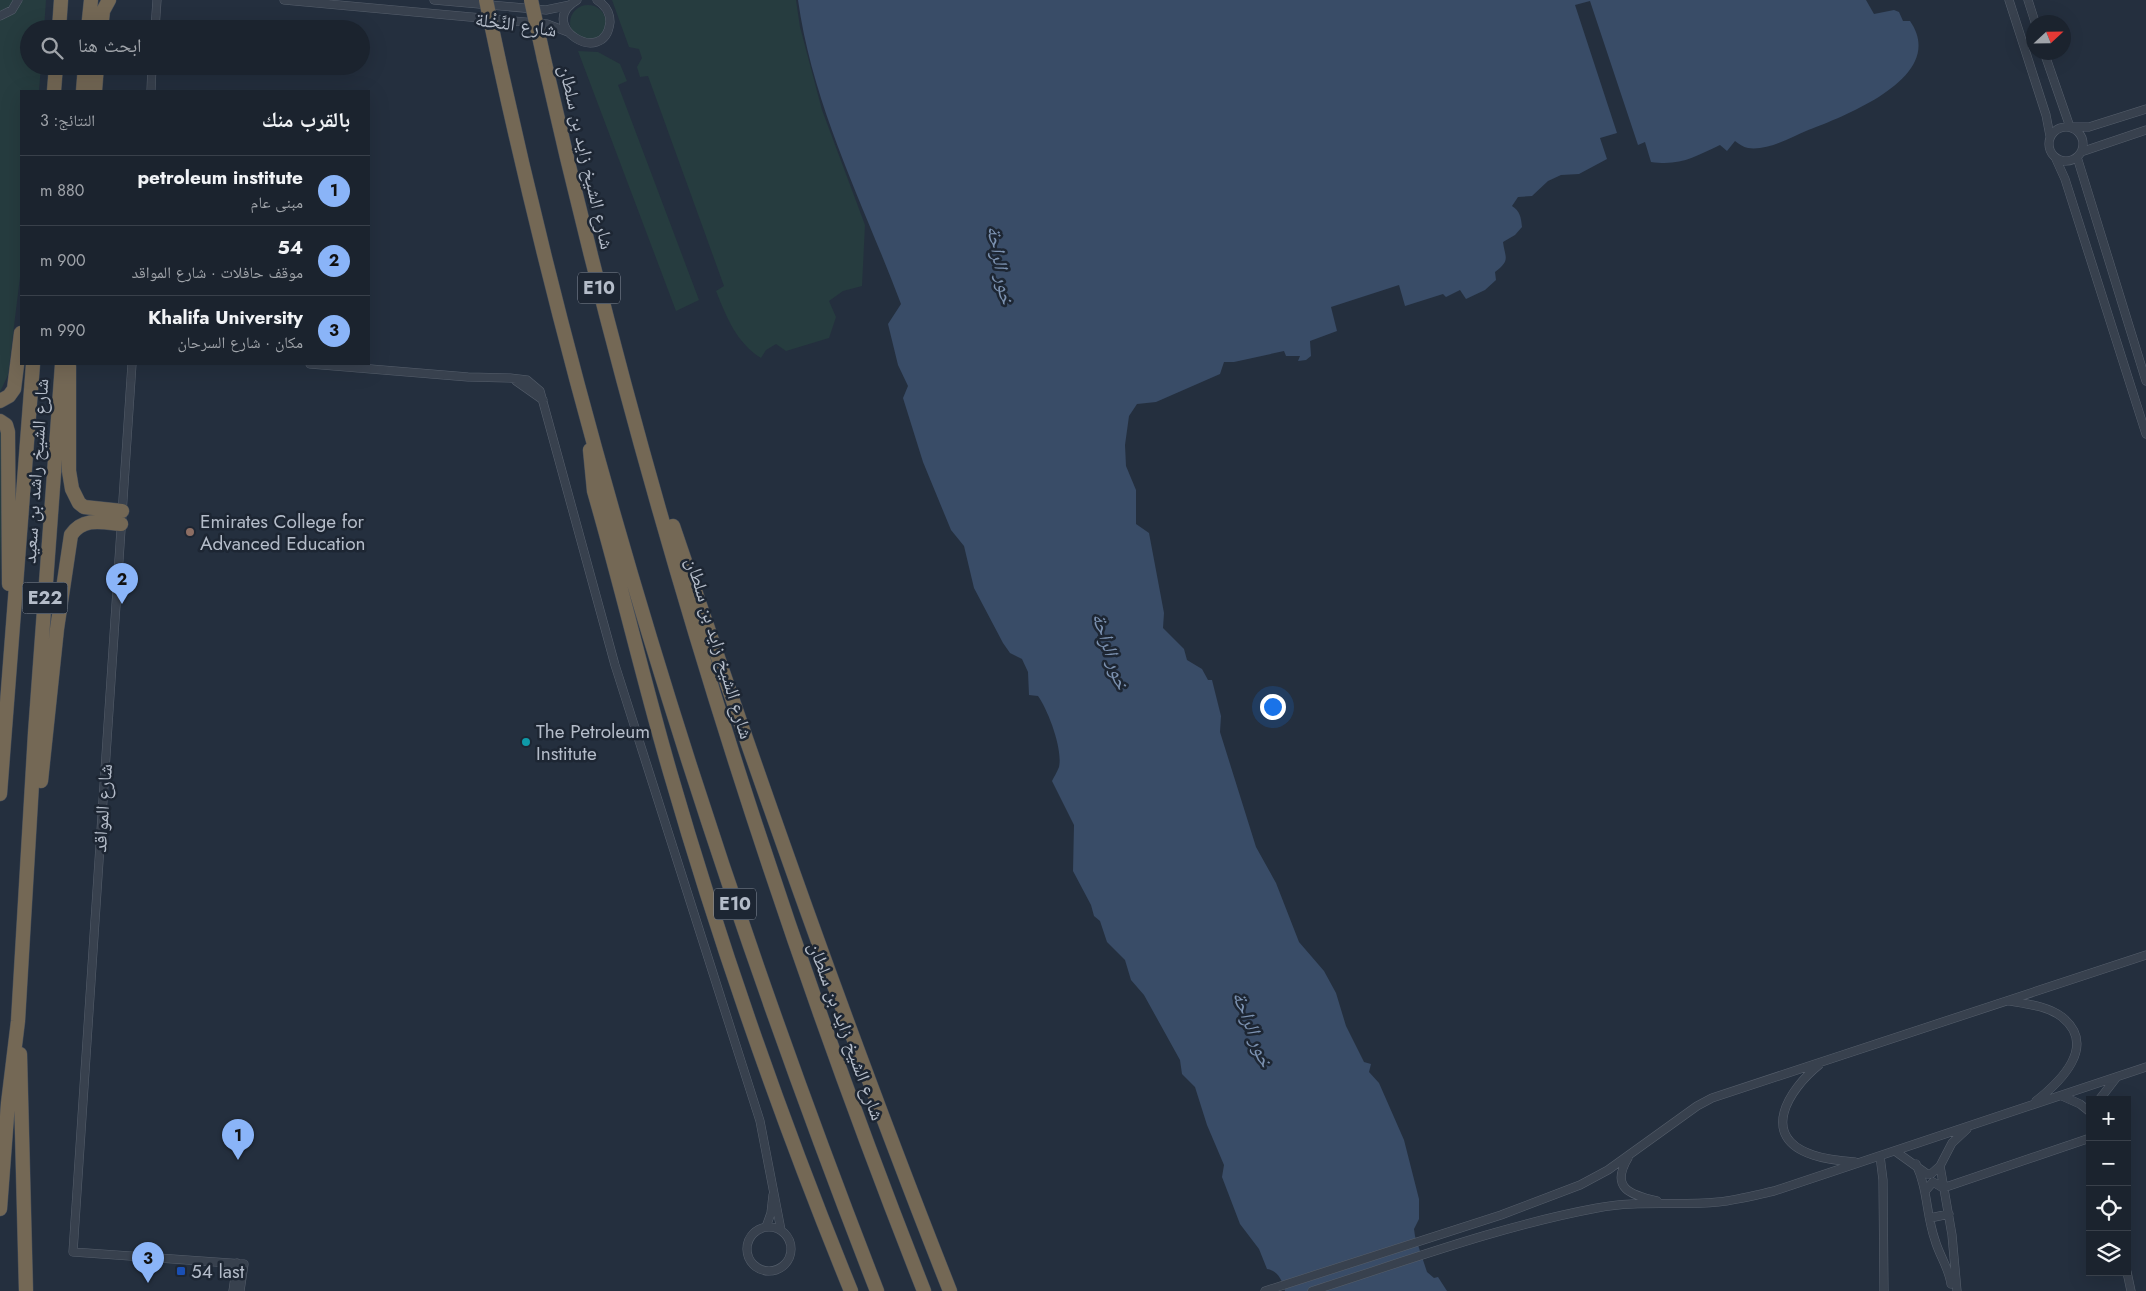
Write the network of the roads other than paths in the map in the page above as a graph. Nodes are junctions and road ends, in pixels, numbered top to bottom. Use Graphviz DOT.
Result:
graph roads {
  1 [pos="18,0"];
  2 [pos="61,0"];
  3 [pos="91,0"];
  4 [pos="110,0"];
  5 [pos="157,0"];
  6 [pos="284,0"];
  7 [pos="434,0"];
  8 [pos="486,0"];
  9 [pos="531,0"];
  10 [pos="577,0"];
  11 [pos="597,0"];
  12 [pos="606,0"];
  13 [pos="2009,0"];
  14 [pos="2028,0"];
  15 [pos="570,5"];
  16 [pos="607,9"];
  17 [pos="3,15"];
  18 [pos="2033,15"];
  19 [pos="60,20"];
  20 [pos="89,20"];
  21 [pos="102,20"];
  22 [pos="156,20"];
  23 [pos="0,22"];
  24 [pos="568,32"];
  25 [pos="2047,60"];
  26 [pos="55,75"];
  27 [pos="84,75"];
  28 [pos="96,75"];
  29 [pos="152,75"];
  30 [pos="54,90"];
  31 [pos="83,90"];
  32 [pos="95,90"];
  33 [pos="151,90"];
  34 [pos="2146,109"];
  35 [pos="2070,127"];
  36 [pos="2146,130"];
  37 [pos="2050,136"];
  38 [pos="2079,154"];
  39 [pos="2056,158"];
  40 [pos="20,341"];
  41 [pos="33,365"];
  42 [pos="62,365"];
  43 [pos="69,365"];
  44 [pos="132,365"];
  45 [pos="323,365"];
  46 [pos="2146,381"];
  47 [pos="0,401"];
  48 [pos="0,421"];
  49 [pos="591,434"];
  50 [pos="2146,434"];
  51 [pos="645,453"];
  52 [pos="122,518"];
  53 [pos="12,639"];
  54 [pos="0,794"];
  55 [pos="29,833"];
  56 [pos="2146,955"];
  57 [pos="2010,1001"];
  58 [pos="18,1022"];
  59 [pos="1823,1062"];
  60 [pos="2146,1067"];
  61 [pos="2117,1076"];
  62 [pos="2062,1096"];
  63 [pos="2102,1096"];
  64 [pos="2032,1104"];
  65 [pos="2086,1109"];
  66 [pos="1972,1124"];
  67 [pos="2086,1139"];
  68 [pos="1895,1151"];
  69 [pos="1630,1154"];
  70 [pos="1880,1156"];
  71 [pos="1858,1163"];
  72 [pos="1916,1164"];
  73 [pos="1940,1166"];
  74 [pos="774,1186"];
  75 [pos="1943,1188"];
  76 [pos="1926,1190"];
  77 [pos="1666,1202"];
  78 [pos="0,1209"];
  79 [pos="1949,1214"];
  80 [pos="1930,1218"];
  81 [pos="766,1227"];
  82 [pos="781,1230"];
  83 [pos="240,1264"];
  84 [pos="2128,1276"];
  85 [pos="26,1291"];
  86 [pos="233,1291"];
  87 [pos="240,1291"];
  88 [pos="851,1291"];
  89 [pos="877,1291"];
  90 [pos="924,1291"];
  91 [pos="950,1291"];
  92 [pos="1265,1291"];
  93 [pos="1312,1291"];
  94 [pos="1884,1291"];
  95 [pos="1952,1291"];
  96 [pos="1957,1291"];
  97 [pos="2131,1291"];
  1 -- 17 [label="street"];
  2 -- 19 [label="highway"];
  3 -- 20 [label="highway"];
  4 -- 21 [label="highway"];
  5 -- 22 [label="street"];
  6 -- 24 [label="street, شارع النَّخْلة"];
  7 -- 15 [label="street, شارع النَّخْلة"];
  8 -- 49 [label="highway, E10, bridge"];
  9 -- 51 [label="highway, شارع الشيخ زايد بن سلطان / E10, bridge"];
  10 -- 15 [label="street"];
  11 -- 16 [label="street"];
  12 -- 16 [label="street"];
  13 -- 37 [label="street"];
  14 -- 18 [label="street"];
  15 -- 24 [label="street"];
  16 -- 24 [label="street, شارع النَّخْلة"];
  17 -- 23 [label="street"];
  25 -- 35 [label="street"];
  26 -- 30 [label="highway"];
  27 -- 31 [label="highway"];
  28 -- 32 [label="highway"];
  29 -- 33 [label="street"];
  34 -- 35 [label="street"];
  35 -- 37 [label="street"];
  35 -- 38 [label="street"];
  36 -- 38 [label="street"];
  37 -- 39 [label="street"];
  38 -- 39 [label="street"];
  38 -- 46 [label="street"];
  39 -- 50 [label="street"];
  40 -- 47 [label="highway"];
  41 -- 53 [label="highway, شارع الشيخ راشد بن سعيد / E22"];
  42 -- 55 [label="highway, شارع الشيخ راشد بن سعيد / E22"];
  43 -- 52 [label="highway"];
  44 -- 52 [label="street, شارع المواقد"];
  45 -- 74 [label="street"];
  48 -- 53 [label="highway"];
  49 -- 88 [label="highway"];
  49 -- 89 [label="highway, E10"];
  51 -- 90 [label="highway, شارع الشيخ زايد بن سلطان / E10"];
  51 -- 91 [label="highway"];
  52 -- 55 [label="highway"];
  52 -- 83 [label="street, شارع المواقد"];
  53 -- 54 [label="highway, شارع الشيخ راشد بن سعيد / E22"];
  55 -- 58 [label="highway, شارع الشيخ راشد بن سعيد / E22"];
  56 -- 57 [label="street"];
  57 -- 59 [label="street"];
  57 -- 64 [label="street"];
  58 -- 78 [label="highway, شارع الشيخ راشد بن سعيد / E22"];
  58 -- 85 [label="highway"];
  59 -- 69 [label="street"];
  59 -- 71 [label="street"];
  60 -- 61 [label="street"];
  61 -- 62 [label="street"];
  61 -- 63 [label="street"];
  62 -- 64 [label="street"];
  62 -- 65 [label="street"];
  64 -- 66 [label="street"];
  66 -- 68 [label="street"];
  66 -- 73 [label="street"];
  67 -- 75 [label="street"];
  68 -- 70 [label="street"];
  68 -- 72 [label="street"];
  69 -- 77 [label="street"];
  69 -- 92 [label="street"];
  70 -- 71 [label="street"];
  70 -- 94 [label="street"];
  71 -- 77 [label="street"];
  72 -- 73 [label="street"];
  72 -- 76 [label="street"];
  73 -- 75 [label="street"];
  74 -- 81 [label="street"];
  74 -- 82 [label="street"];
  75 -- 76 [label="street"];
  75 -- 79 [label="street"];
  76 -- 80 [label="street"];
  77 -- 93 [label="street"];
  79 -- 80 [label="street"];
  79 -- 96 [label="street"];
  80 -- 95 [label="street"];
  81 -- 82 [label="street"];
  81 -- 82 [label="street"];
  83 -- 86 [label="street"];
  83 -- 87 [label="street"];
  84 -- 97 [label="street"];
}
